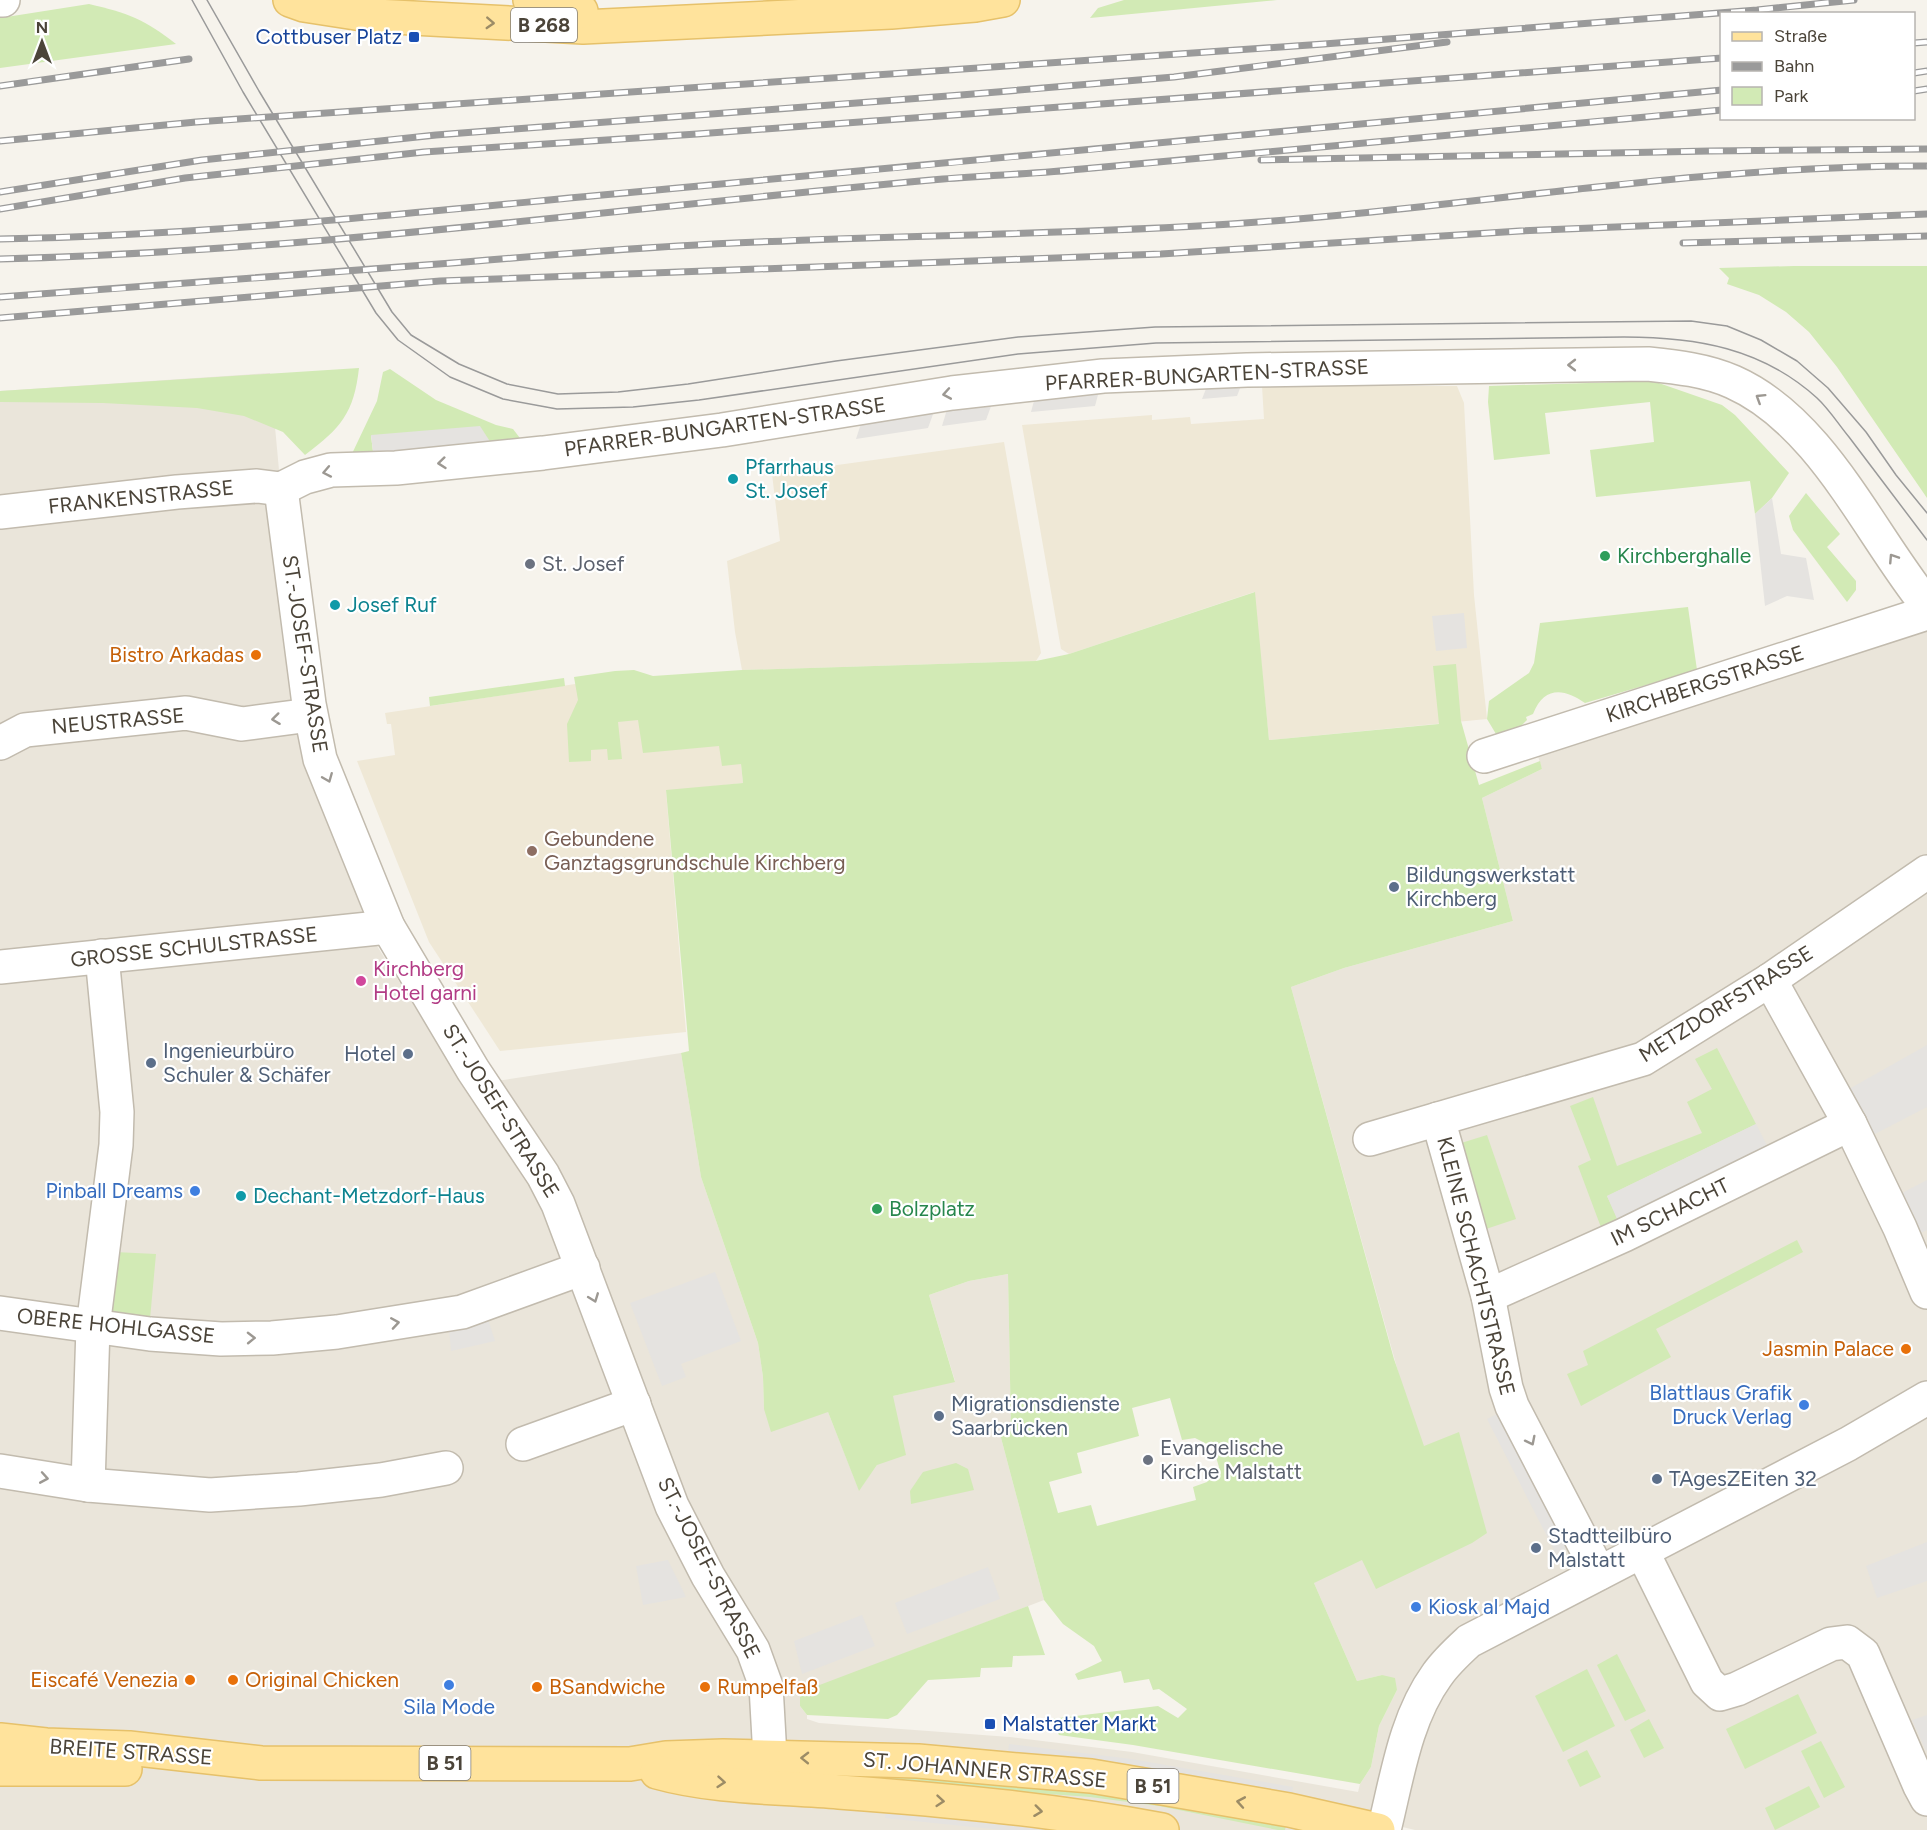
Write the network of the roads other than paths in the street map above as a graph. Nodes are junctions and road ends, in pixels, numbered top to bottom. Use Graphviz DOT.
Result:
graph roads {
  1 [pos="290,0"];
  2 [pos="530,0"];
  3 [pos="1003,0"];
  4 [pos="657,23"];
  5 [pos="281,489"];
  6 [pos="0,512"];
  7 [pos="1927,605"];
  8 [pos="1927,614"];
  9 [pos="310,715"];
  10 [pos="0,743"];
  11 [pos="1484,756"];
  12 [pos="1927,872"];
  13 [pos="388,927"];
  14 [pos="102,956"];
  15 [pos="0,967"];
  16 [pos="1770,980"];
  17 [pos="1438,1119"];
  18 [pos="1850,1124"];
  19 [pos="1370,1139"];
  20 [pos="583,1268"];
  21 [pos="1927,1292"];
  22 [pos="1488,1296"];
  23 [pos="0,1313"];
  24 [pos="93,1326"];
  25 [pos="1927,1398"];
  26 [pos="634,1404"];
  27 [pos="523,1444"];
  28 [pos="446,1468"];
  29 [pos="0,1471"];
  30 [pos="88,1485"];
  31 [pos="1642,1551"];
  32 [pos="1599,1573"];
  33 [pos="0,1740"];
  34 [pos="840,1758"];
  35 [pos="261,1763"];
  36 [pos="0,1769"];
  37 [pos="769,1772"];
  38 [pos="839,1792"];
  39 [pos="1927,1799"];
  40 [pos="1162,1830"];
  41 [pos="1378,1830"];
  42 [pos="1384,1830"];
  1 -- 4 [label="main road, B 268, one-way"];
  2 -- 4 [label="main road, B 268"];
  3 -- 4 [label="main road, B 268"];
  5 -- 6 [label="street, FRANKENSTRASSE"];
  7 -- 5 [label="street, PFARRER-BUNGARTEN-STRASSE, one-way"];
  5 -- 9 [label="street, ST.-JOSEF-STRASSE"];
  8 -- 11 [label="street, KIRCHBERGSTRASSE"];
  9 -- 10 [label="street, NEUSTRASSE, one-way"];
  9 -- 13 [label="street, ST.-JOSEF-STRASSE, one-way"];
  12 -- 16 [label="street, METZDORFSTRASSE"];
  13 -- 14 [label="street, GROSSE SCHULSTRASSE"];
  13 -- 20 [label="street, ST.-JOSEF-STRASSE"];
  14 -- 15 [label="street, GROSSE SCHULSTRASSE"];
  14 -- 24 [label="street"];
  16 -- 17 [label="street, METZDORFSTRASSE"];
  16 -- 18 [label="street"];
  17 -- 19 [label="street, METZDORFSTRASSE"];
  17 -- 22 [label="street, KLEINE SCHACHTSTRASSE"];
  18 -- 21 [label="street"];
  18 -- 22 [label="street, IM SCHACHT"];
  24 -- 20 [label="street, OBERE HOHLGASSE, one-way"];
  20 -- 26 [label="street, ST.-JOSEF-STRASSE, one-way"];
  22 -- 32 [label="street, KLEINE SCHACHTSTRASSE, one-way"];
  23 -- 24 [label="street, OBERE HOHLGASSE"];
  24 -- 30 [label="street"];
  25 -- 31 [label="street"];
  26 -- 27 [label="street"];
  26 -- 37 [label="street, ST.-JOSEF-STRASSE"];
  28 -- 30 [label="street"];
  29 -- 30 [label="street, one-way"];
  31 -- 32 [label="street"];
  31 -- 39 [label="street"];
  32 -- 42 [label="street"];
  33 -- 35 [label="main road, BREITE STRASSE / B 51"];
  34 -- 37 [label="main road, BREITE STRASSE / B 51, one-way"];
  41 -- 34 [label="main road, ST. JOHANNER STRASSE / B 51, one-way"];
  35 -- 36 [label="main road, BREITE STRASSE / B 51"];
  35 -- 37 [label="main road, BREITE STRASSE / B 51"];
  37 -- 38 [label="main road, BREITE STRASSE / B 51"];
  38 -- 40 [label="main road, ST. JOHANNER STRASSE / B 51, one-way"];
}
